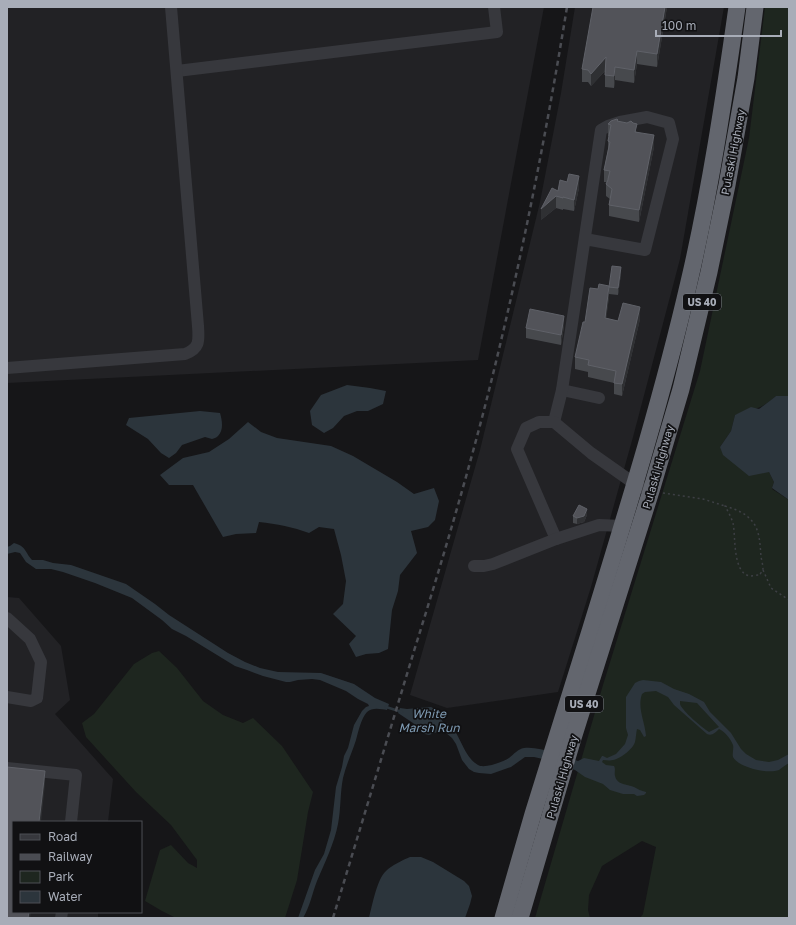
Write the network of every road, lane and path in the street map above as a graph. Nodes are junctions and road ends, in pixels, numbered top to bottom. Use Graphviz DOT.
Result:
graph roads {
  1 [pos="172,7"];
  2 [pos="494,7"];
  3 [pos="737,7"];
  4 [pos="755,7"];
  5 [pos="177,71"];
  6 [pos="722,107"];
  7 [pos="741,111"];
  8 [pos="585,239"];
  9 [pos="7,368"];
  10 [pos="562,390"];
  11 [pos="599,398"];
  12 [pos="554,422"];
  13 [pos="634,484"];
  14 [pos="651,491"];
  15 [pos="726,506"];
  16 [pos="622,526"];
  17 [pos="556,539"];
  18 [pos="474,566"];
  19 [pos="763,570"];
  20 [pos="789,600"];
  21 [pos="7,618"];
  22 [pos="7,698"];
  23 [pos="7,768"];
  24 [pos="71,821"];
  25 [pos="502,918"];
  26 [pos="520,918"];
  1 -- 5 [label="street"];
  2 -- 5 [label="street"];
  3 -- 6 [label="highway, Pulaski Highway / US 40"];
  4 -- 7 [label="highway, Pulaski Highway / US 40"];
  5 -- 9 [label="street"];
  6 -- 7 [label="street"];
  6 -- 13 [label="highway, Pulaski Highway / US 40"];
  7 -- 14 [label="highway, Pulaski Highway / US 40"];
  8 -- 8 [label="street"];
  8 -- 10 [label="street"];
  10 -- 11 [label="street"];
  10 -- 12 [label="street"];
  12 -- 13 [label="street"];
  12 -- 17 [label="street"];
  13 -- 14 [label="street"];
  13 -- 16 [label="highway, Pulaski Highway / US 40"];
  14 -- 15 [label="path"];
  14 -- 26 [label="highway, Pulaski Highway / US 40"];
  15 -- 19 [label="path"];
  15 -- 19 [label="path"];
  16 -- 17 [label="street"];
  16 -- 25 [label="highway, Pulaski Highway / US 40"];
  17 -- 18 [label="street"];
  19 -- 20 [label="path"];
  21 -- 22 [label="street"];
  23 -- 24 [label="street"];
}
